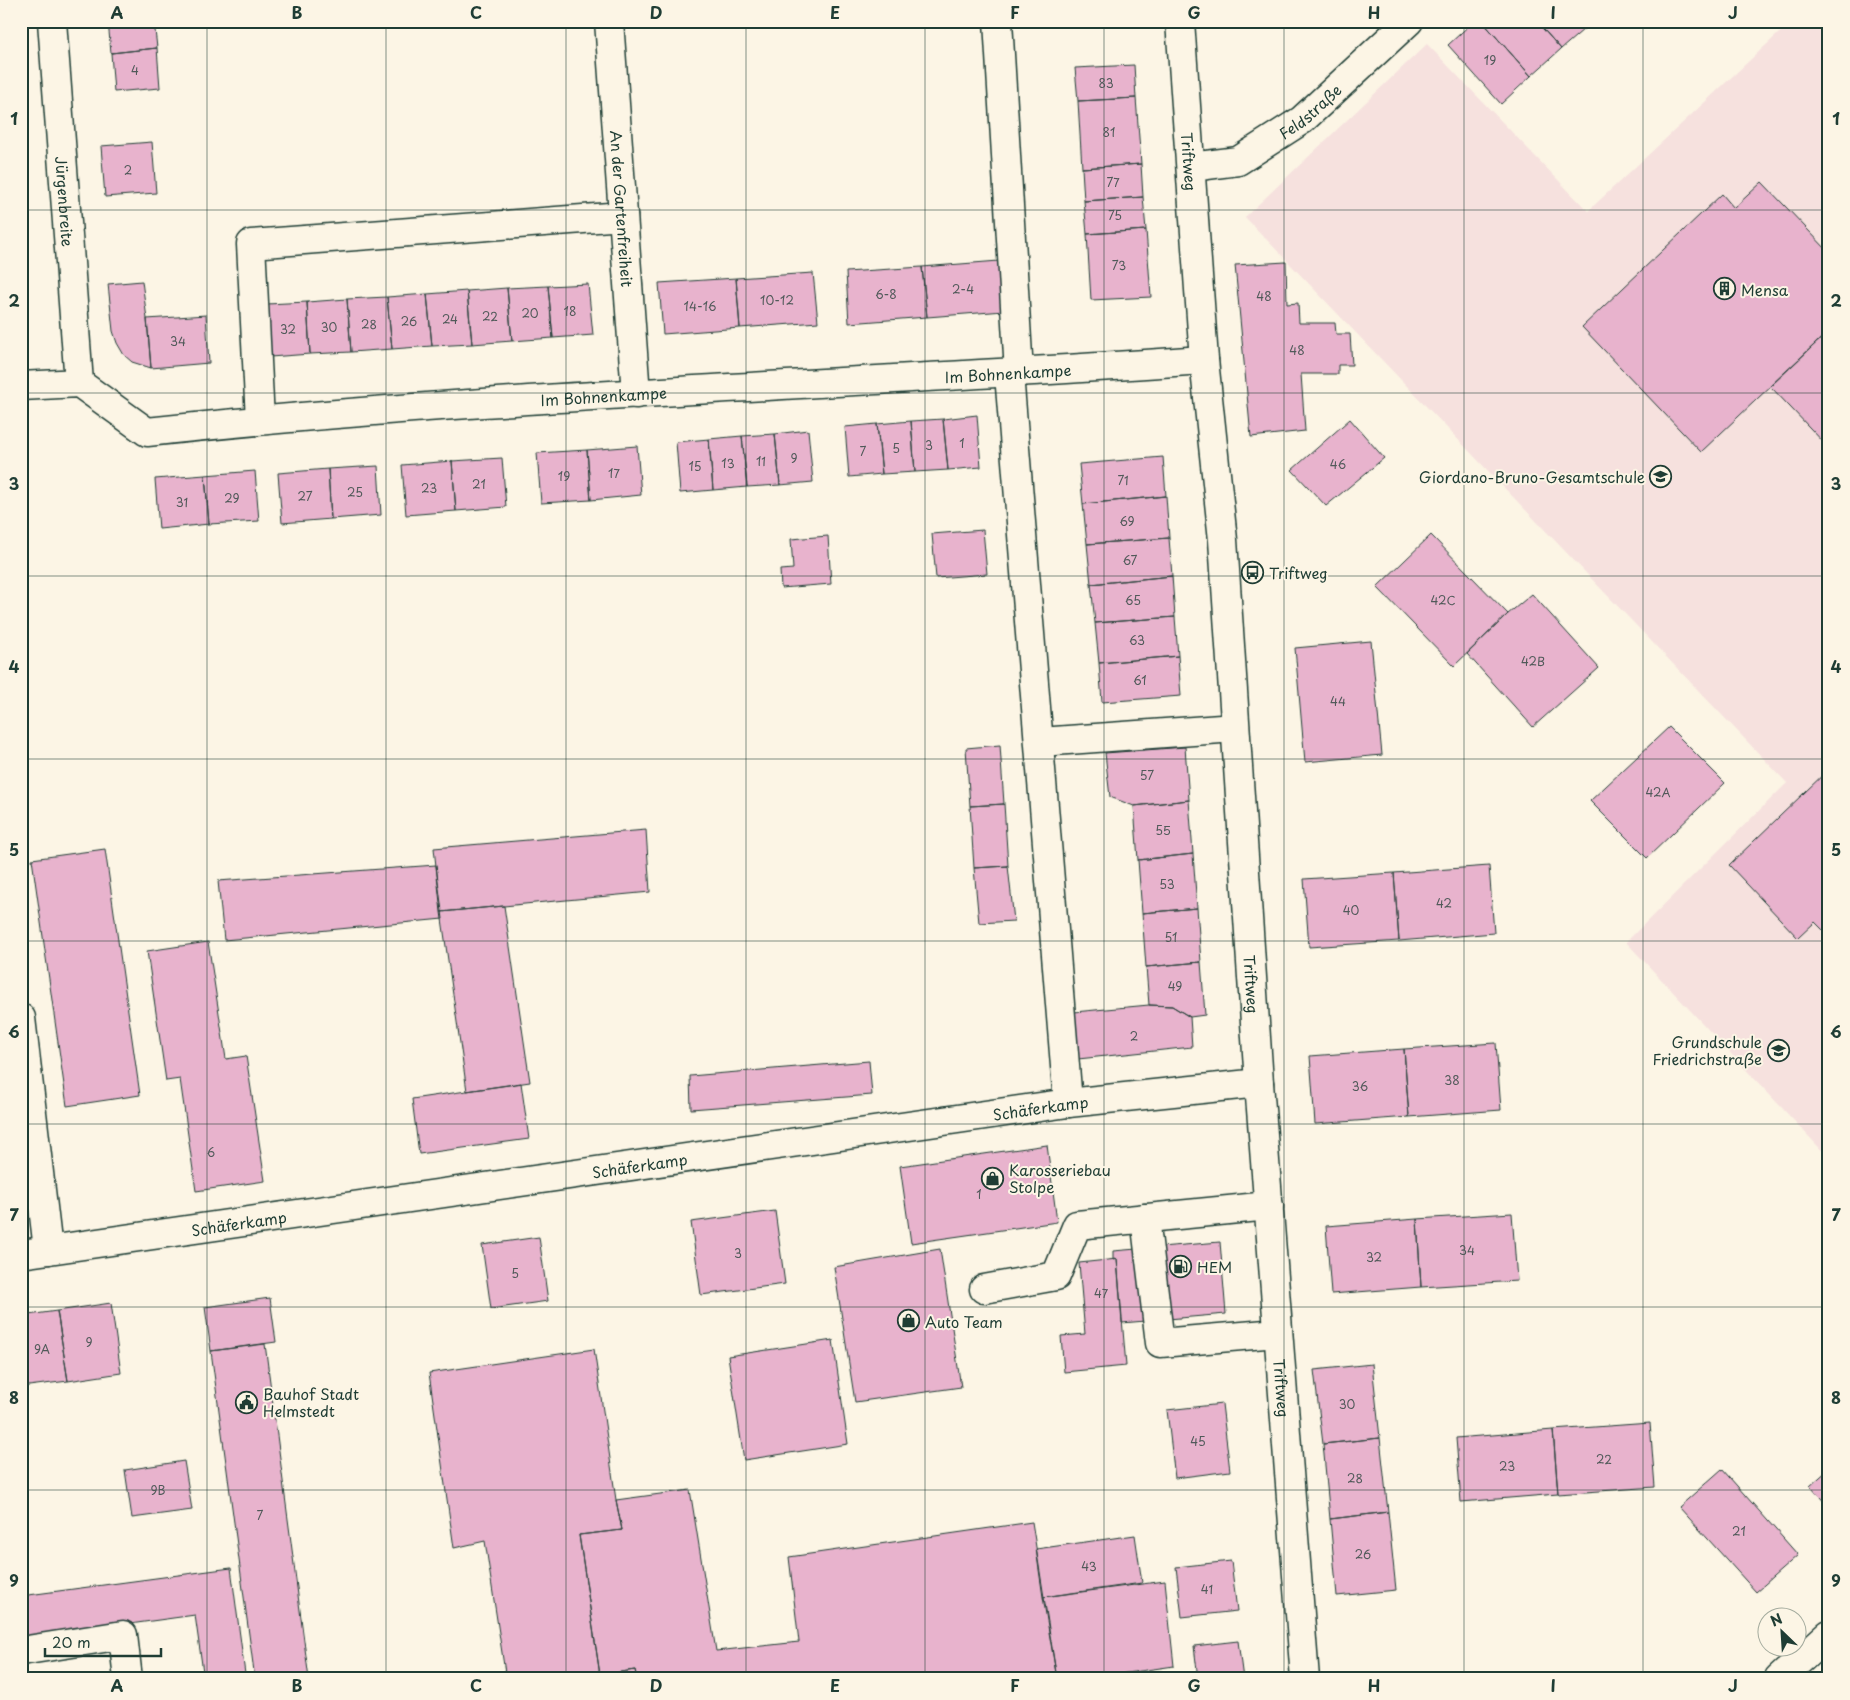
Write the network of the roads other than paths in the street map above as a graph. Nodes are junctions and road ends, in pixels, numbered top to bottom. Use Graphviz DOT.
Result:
graph roads {
  1 [pos="52,21"];
  2 [pos="609,21"];
  3 [pos="998,21"];
  4 [pos="1180,21"];
  5 [pos="1409,21"];
  6 [pos="1192,168"];
  7 [pos="623,216"];
  8 [pos="1204,360"];
  9 [pos="1014,373"];
  10 [pos="79,383"];
  11 [pos="21,386"];
  12 [pos="636,394"];
  13 [pos="260,420"];
  14 [pos="1235,728"];
  15 [pos="1040,742"];
  16 [pos="21,1018"];
  17 [pos="1259,1083"];
  18 [pos="1068,1103"];
  19 [pos="1269,1206"];
  20 [pos="1145,1218"];
  21 [pos="48,1250"];
  22 [pos="21,1254"];
  23 [pos="984,1289"];
  24 [pos="1278,1332"];
  25 [pos="1829,1634"];
  26 [pos="21,1651"];
  27 [pos="128,1679"];
  28 [pos="1305,1679"];
  29 [pos="1779,1679"];
  1 -- 10 [label="street, Jürgenbreite"];
  2 -- 7 [label="street, An der Gartenfreiheit"];
  3 -- 9 [label="street"];
  4 -- 6 [label="street, Triftweg"];
  5 -- 6 [label="street, Feldstraße"];
  6 -- 8 [label="street, Triftweg"];
  7 -- 12 [label="street, An der Gartenfreiheit"];
  7 -- 13 [label="street"];
  8 -- 9 [label="street, Im Bohnenkampe"];
  8 -- 14 [label="street, Triftweg"];
  9 -- 12 [label="street, Im Bohnenkampe"];
  9 -- 15 [label="street"];
  10 -- 11 [label="street"];
  10 -- 13 [label="street, Im Bohnenkampe"];
  12 -- 13 [label="street, Im Bohnenkampe"];
  14 -- 15 [label="street"];
  14 -- 17 [label="street, Triftweg"];
  15 -- 18 [label="street"];
  16 -- 21 [label="street"];
  17 -- 18 [label="street, Schäferkamp"];
  17 -- 19 [label="street, Triftweg"];
  18 -- 21 [label="street, Schäferkamp"];
  19 -- 20 [label="street"];
  19 -- 24 [label="street, Triftweg"];
  20 -- 23 [label="street"];
  20 -- 24 [label="street"];
  21 -- 22 [label="street, Schäferkamp"];
  24 -- 28 [label="street, Triftweg"];
  25 -- 29 [label="street"];
  26 -- 27 [label="street"];
}
